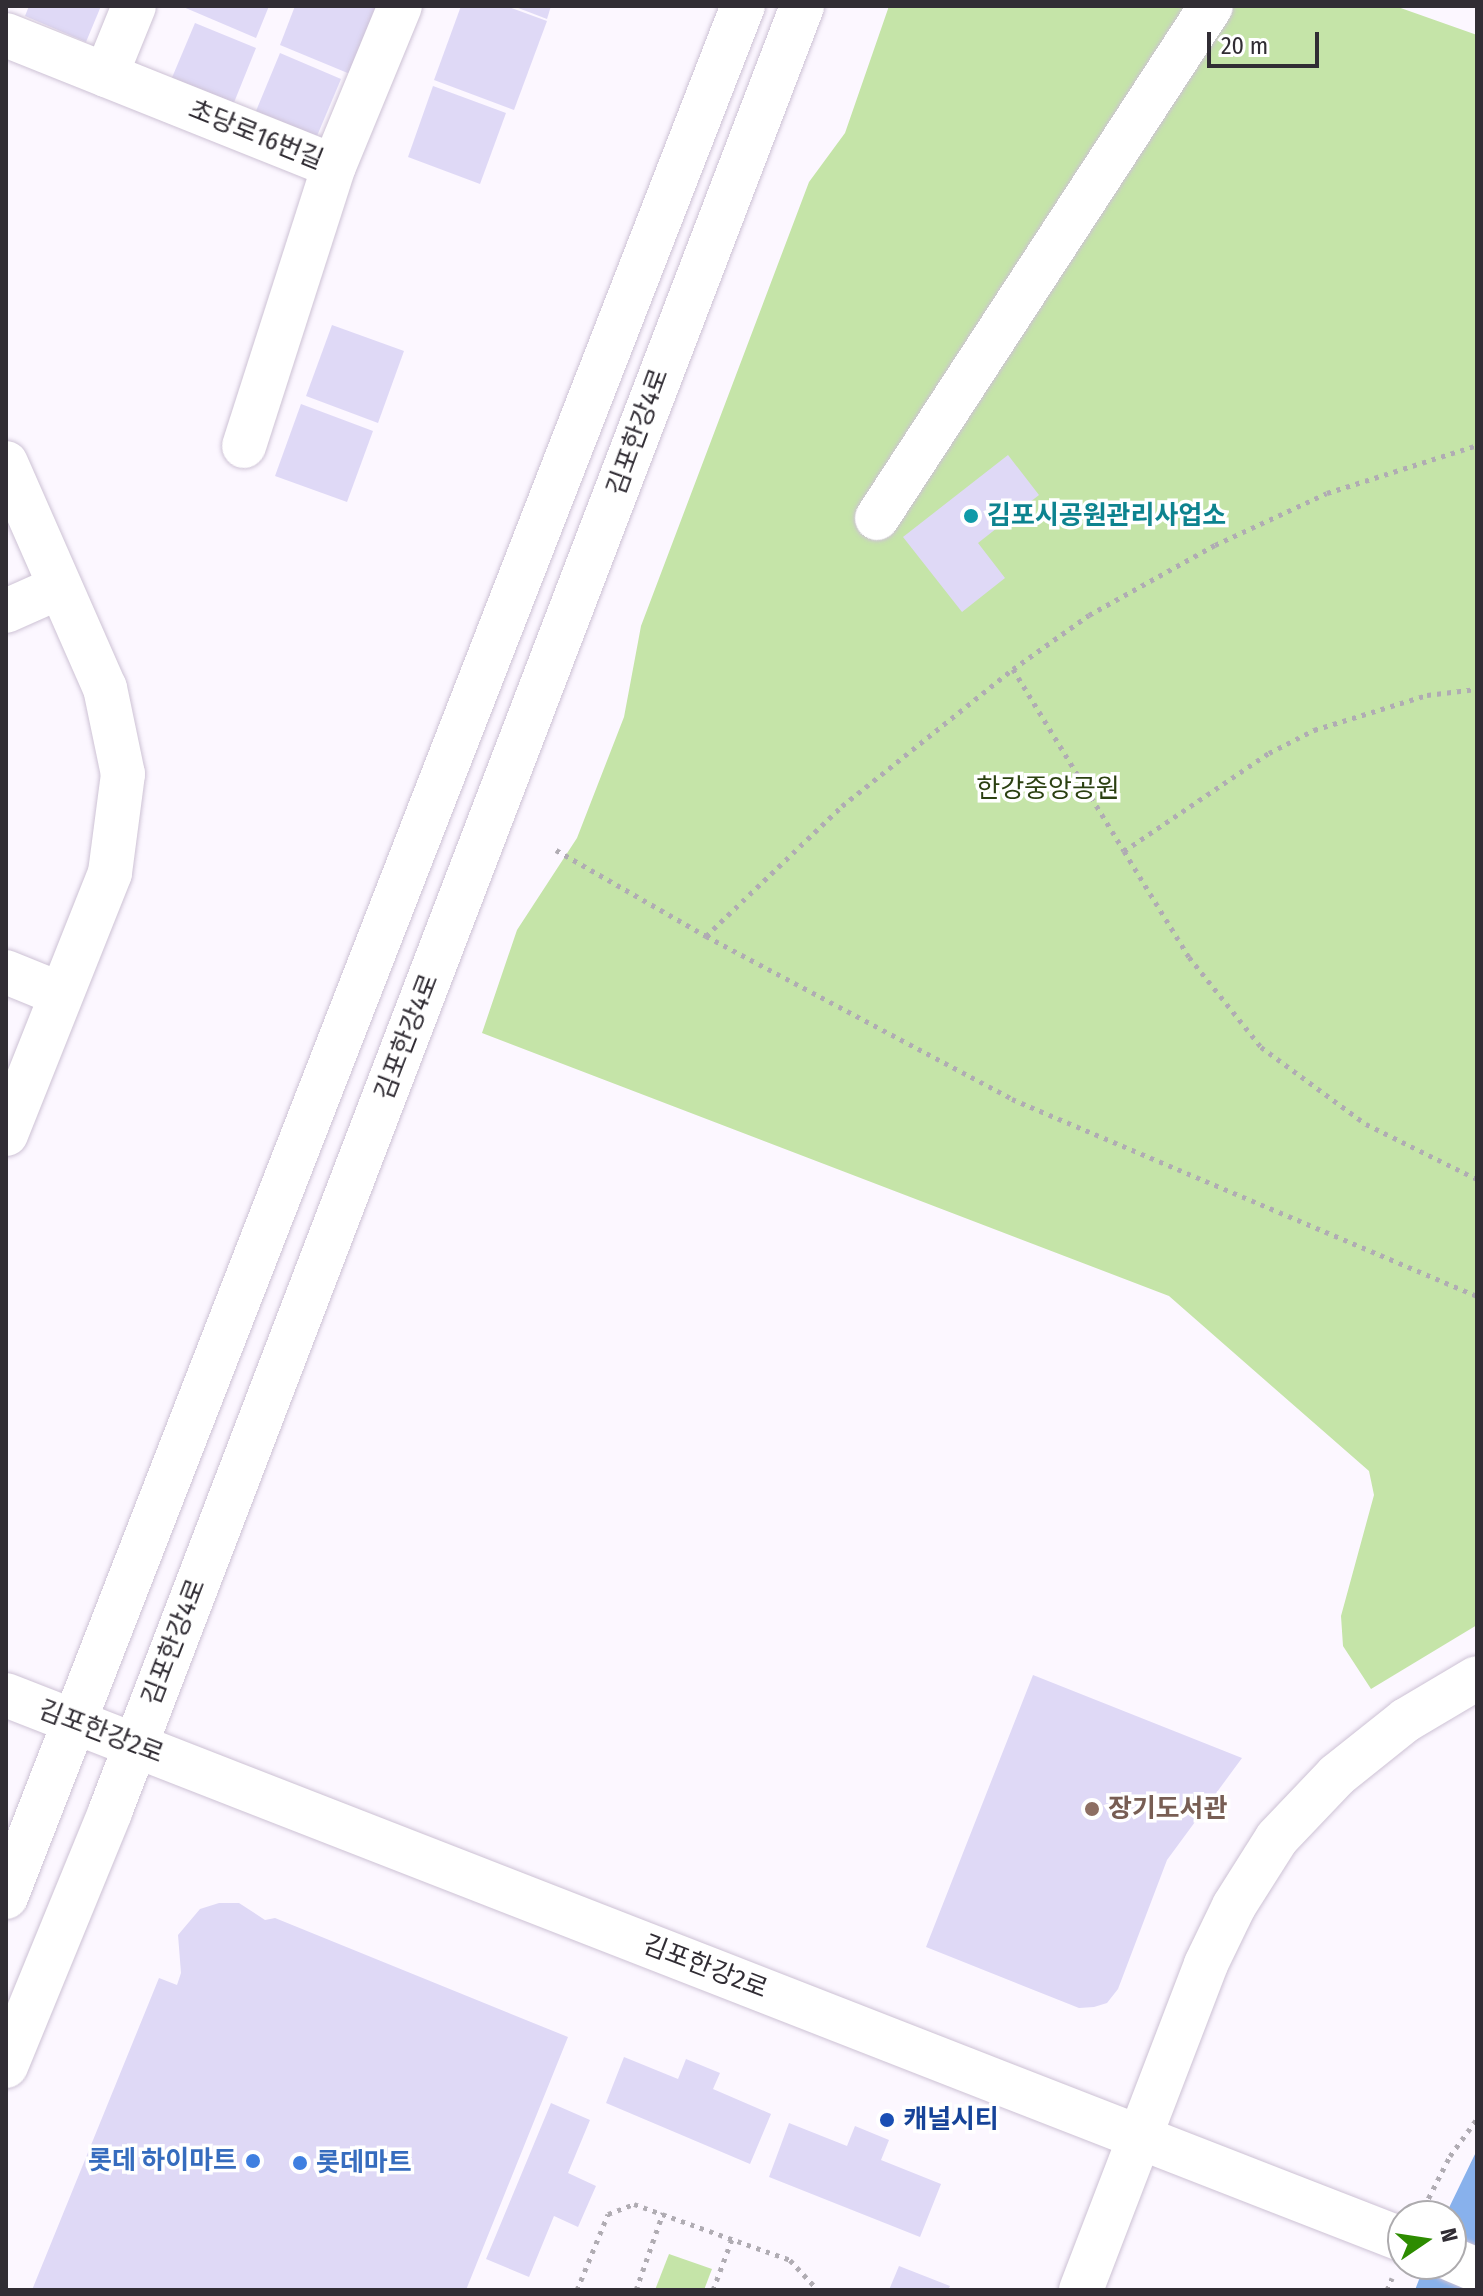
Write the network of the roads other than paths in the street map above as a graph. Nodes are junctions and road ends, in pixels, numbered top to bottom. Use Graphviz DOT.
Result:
graph roads {
  1 [pos="134,6"];
  2 [pos="400,6"];
  3 [pos="743,6"];
  4 [pos="802,6"];
  5 [pos="1211,6"];
  6 [pos="6,35"];
  7 [pos="106,75"];
  8 [pos="334,166"];
  9 [pos="244,446"];
  10 [pos="6,463"];
  11 [pos="877,518"];
  12 [pos="60,587"];
  13 [pos="6,611"];
  14 [pos="6,972"];
  15 [pos="60,994"];
  16 [pos="6,1134"];
  17 [pos="1477,1678"];
  18 [pos="6,1695"];
  19 [pos="74,1721"];
  20 [pos="135,1745"];
  21 [pos="6,1897"];
  22 [pos="6,2066"];
  23 [pos="1138,2135"];
  24 [pos="1387,2234"];
  25 [pos="1081,2290"];
  1 -- 7 [label="street"];
  2 -- 8 [label="street, 초당로16번길"];
  3 -- 19 [label="street"];
  4 -- 20 [label="street, 김포한강4로"];
  5 -- 11 [label="street"];
  6 -- 7 [label="street, 초당로16번길"];
  7 -- 8 [label="street, 초당로16번길"];
  8 -- 9 [label="street"];
  10 -- 12 [label="street"];
  12 -- 13 [label="street"];
  12 -- 15 [label="street"];
  14 -- 15 [label="street"];
  15 -- 16 [label="street"];
  17 -- 23 [label="street"];
  18 -- 19 [label="street, 김포한강2로"];
  19 -- 20 [label="street, 김포한강2로"];
  19 -- 21 [label="street"];
  20 -- 22 [label="street, 김포한강4로"];
  20 -- 23 [label="street, 김포한강2로"];
  23 -- 24 [label="street, 김포한강2로"];
  23 -- 25 [label="street"];
}
